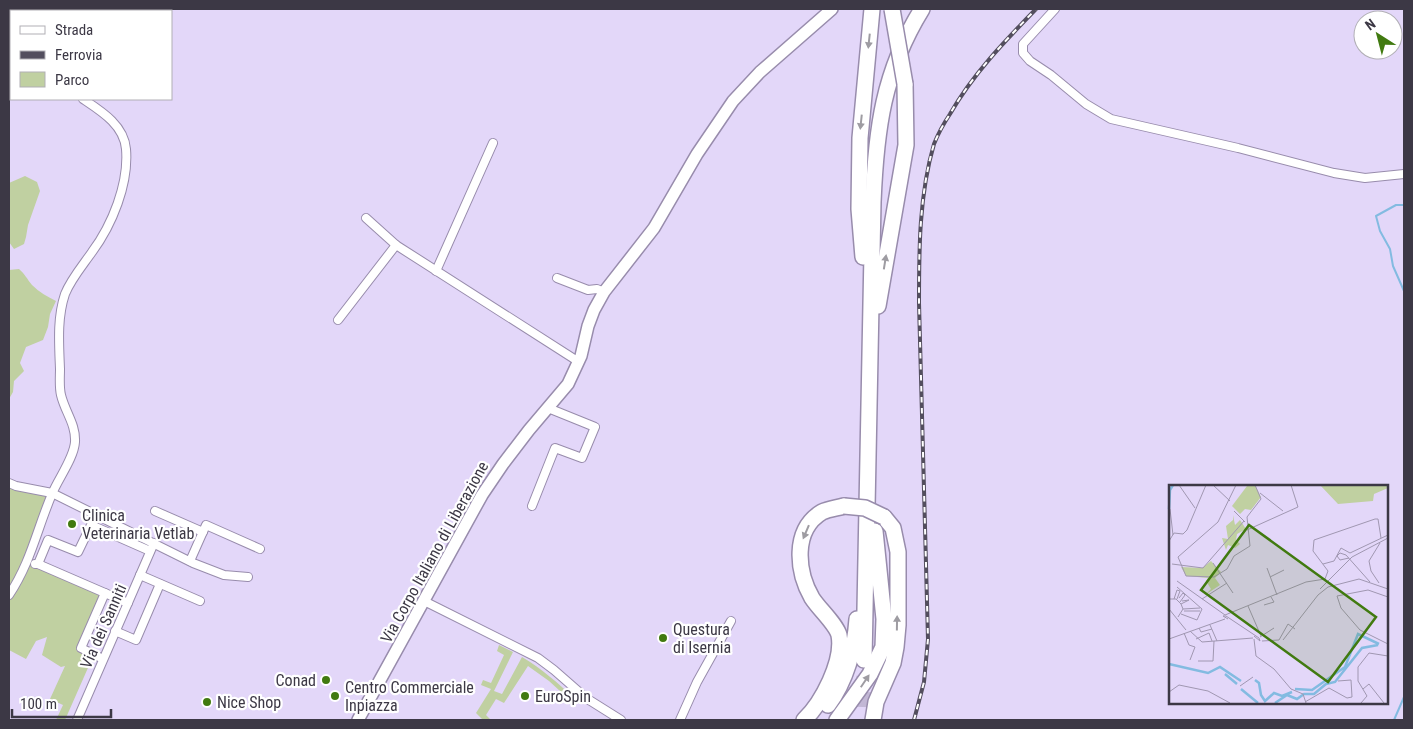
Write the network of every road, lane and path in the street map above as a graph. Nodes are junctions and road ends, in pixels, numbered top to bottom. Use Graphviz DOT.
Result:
graph roads {
  1 [pos="832,9"];
  2 [pos="872,9"];
  3 [pos="892,9"];
  4 [pos="922,9"];
  5 [pos="1055,9"];
  6 [pos="84,100"];
  7 [pos="493,143"];
  8 [pos="1404,174"];
  9 [pos="366,218"];
  10 [pos="396,245"];
  11 [pos="436,271"];
  12 [pos="557,278"];
  13 [pos="604,292"];
  14 [pos="338,320"];
  15 [pos="870,345"];
  16 [pos="579,362"];
  17 [pos="870,379"];
  18 [pos="548,408"];
  19 [pos="868,467"];
  20 [pos="9,483"];
  21 [pos="52,493"];
  22 [pos="532,506"];
  23 [pos="155,511"];
  24 [pos="867,518"];
  25 [pos="203,532"];
  26 [pos="154,543"];
  27 [pos="260,549"];
  28 [pos="150,551"];
  29 [pos="190,561"];
  30 [pos="38,564"];
  31 [pos="26,566"];
  32 [pos="140,575"];
  33 [pos="248,577"];
  34 [pos="160,584"];
  35 [pos="105,593"];
  36 [pos="9,595"];
  37 [pos="200,601"];
  38 [pos="424,601"];
  39 [pos="128,603"];
  40 [pos="731,621"];
  41 [pos="115,631"];
  42 [pos="103,659"];
  43 [pos="864,660"];
  44 [pos="77,720"];
  45 [pos="358,720"];
  46 [pos="621,720"];
  47 [pos="680,720"];
  48 [pos="804,720"];
  49 [pos="816,720"];
  50 [pos="837,720"];
  51 [pos="873,720"];
  1 -- 13 [label="street, Via Corpo Italiano di Liberazione"];
  2 -- 15 [label="highway, one-way"];
  17 -- 3 [label="highway, one-way, bridge"];
  4 -- 15 [label="highway"];
  5 -- 8 [label="street"];
  6 -- 21 [label="street"];
  7 -- 11 [label="street"];
  9 -- 10 [label="street"];
  10 -- 11 [label="street"];
  10 -- 14 [label="street"];
  11 -- 16 [label="street"];
  12 -- 13 [label="street"];
  13 -- 16 [label="street, Via Corpo Italiano di Liberazione"];
  15 -- 17 [label="highway"];
  16 -- 18 [label="street, Via Corpo Italiano di Liberazione"];
  17 -- 19 [label="highway"];
  18 -- 22 [label="street"];
  18 -- 38 [label="street, Via Corpo Italiano di Liberazione"];
  19 -- 24 [label="highway"];
  50 -- 19 [label="highway, one-way"];
  20 -- 21 [label="street"];
  21 -- 26 [label="street"];
  21 -- 31 [label="street"];
  23 -- 25 [label="street"];
  24 -- 43 [label="highway"];
  24 -- 49 [label="highway"];
  25 -- 27 [label="street"];
  25 -- 29 [label="street"];
  26 -- 28 [label="street, Via dei Sanniti"];
  26 -- 29 [label="street"];
  28 -- 30 [label="street"];
  28 -- 32 [label="street, Via dei Sanniti"];
  29 -- 33 [label="street"];
  30 -- 31 [label="street"];
  30 -- 35 [label="street"];
  31 -- 36 [label="street"];
  32 -- 34 [label="street"];
  32 -- 39 [label="street, Via dei Sanniti"];
  34 -- 37 [label="street"];
  34 -- 41 [label="street"];
  35 -- 39 [label="street"];
  35 -- 42 [label="street"];
  38 -- 45 [label="street, Via Corpo Italiano di Liberazione"];
  38 -- 46 [label="street"];
  39 -- 41 [label="street, Via dei Sanniti"];
  40 -- 47 [label="street"];
  41 -- 42 [label="street, Via dei Sanniti"];
  42 -- 44 [label="street, Via dei Sanniti"];
  51 -- 48 [label="highway, one-way, bridge"];
}
